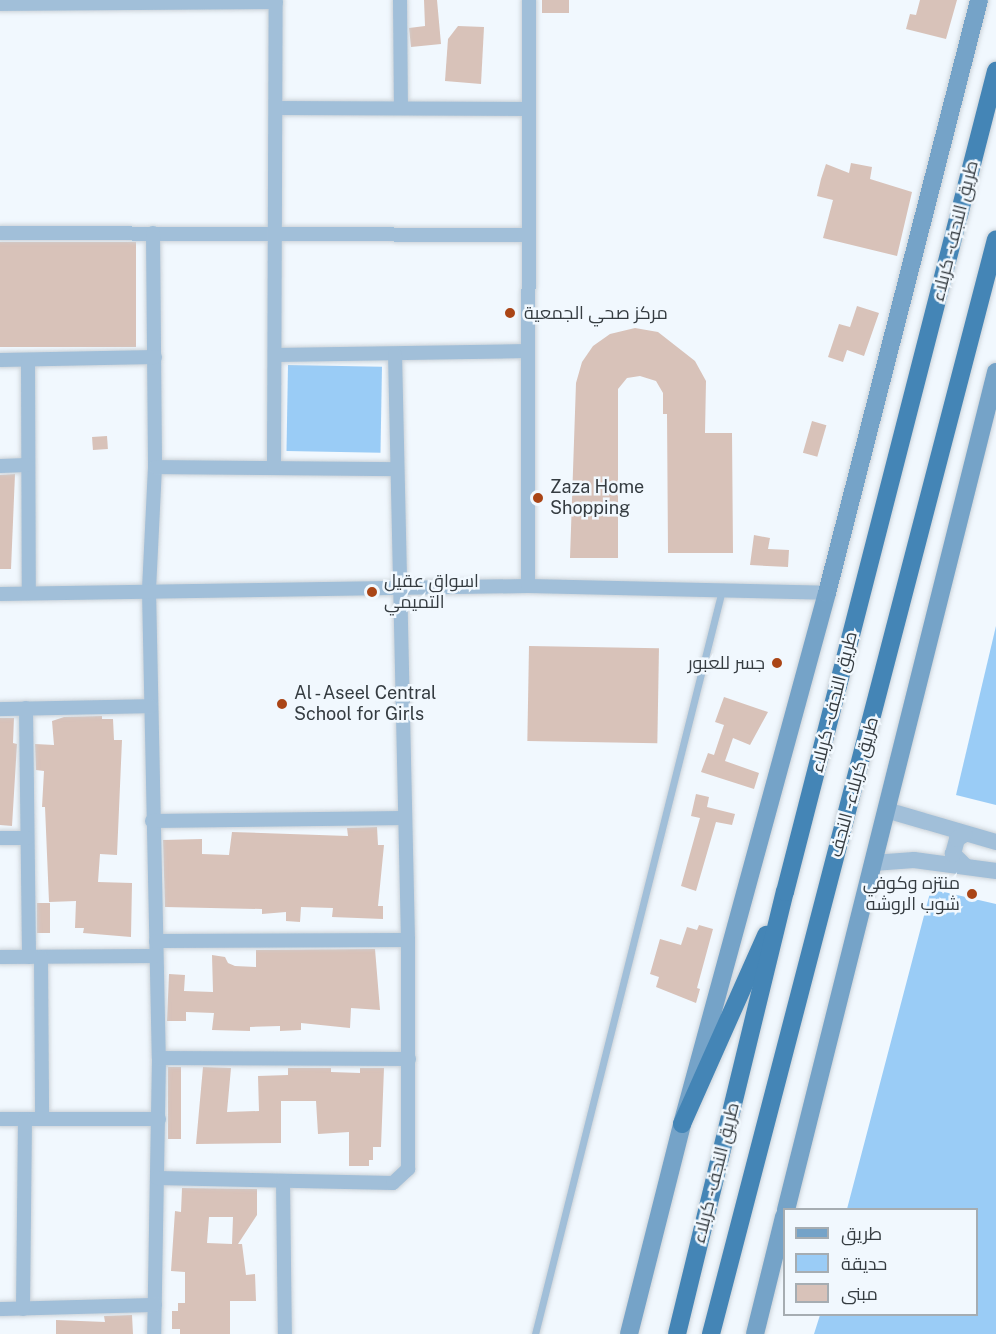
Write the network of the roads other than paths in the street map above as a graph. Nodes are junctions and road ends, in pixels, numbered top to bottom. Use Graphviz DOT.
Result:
graph roads {
  1 [pos="400,0"];
  2 [pos="529,0"];
  3 [pos="979,0"];
  4 [pos="276,1"];
  5 [pos="31,2"];
  6 [pos="0,4"];
  7 [pos="996,71"];
  8 [pos="276,108"];
  9 [pos="401,108"];
  10 [pos="528,109"];
  11 [pos="277,232"];
  12 [pos="0,233"];
  13 [pos="153,233"];
  14 [pos="528,235"];
  15 [pos="996,239"];
  16 [pos="527,351"];
  17 [pos="395,355"];
  18 [pos="275,356"];
  19 [pos="155,357"];
  20 [pos="0,360"];
  21 [pos="28,361"];
  22 [pos="996,372"];
  23 [pos="27,465"];
  24 [pos="0,466"];
  25 [pos="155,467"];
  26 [pos="274,467"];
  27 [pos="397,469"];
  28 [pos="528,586"];
  29 [pos="398,587"];
  30 [pos="149,590"];
  31 [pos="722,590"];
  32 [pos="29,593"];
  33 [pos="827,593"];
  34 [pos="0,594"];
  35 [pos="151,706"];
  36 [pos="26,708"];
  37 [pos="0,709"];
  38 [pos="886,810"];
  39 [pos="405,818"];
  40 [pos="152,821"];
  41 [pos="964,834"];
  42 [pos="0,838"];
  43 [pos="27,838"];
  44 [pos="996,842"];
  45 [pos="873,863"];
  46 [pos="964,865"];
  47 [pos="996,871"];
  48 [pos="785,892"];
  49 [pos="408,940"];
  50 [pos="156,941"];
  51 [pos="156,956"];
  52 [pos="0,957"];
  53 [pos="35,957"];
  54 [pos="159,1058"];
  55 [pos="409,1059"];
  56 [pos="0,1119"];
  57 [pos="25,1119"];
  58 [pos="42,1119"];
  59 [pos="159,1119"];
  60 [pos="681,1124"];
  61 [pos="157,1178"];
  62 [pos="283,1181"];
  63 [pos="786,1208"];
  64 [pos="783,1221"];
  65 [pos="155,1305"];
  66 [pos="0,1309"];
  67 [pos="23,1309"];
  68 [pos="154,1334"];
  69 [pos="285,1334"];
  70 [pos="535,1334"];
  71 [pos="629,1334"];
  72 [pos="676,1334"];
  73 [pos="711,1334"];
  74 [pos="755,1334"];
  1 -- 9 [label="street"];
  2 -- 10 [label="street"];
  3 -- 33 [label="main road"];
  4 -- 5 [label="street"];
  4 -- 8 [label="street"];
  5 -- 6 [label="street"];
  7 -- 48 [label="highway, طريق النجف - کربلاء"];
  8 -- 9 [label="street"];
  8 -- 11 [label="street"];
  9 -- 10 [label="street"];
  10 -- 14 [label="street"];
  11 -- 13 [label="street"];
  11 -- 14 [label="street"];
  11 -- 18 [label="street"];
  12 -- 13 [label="street"];
  13 -- 19 [label="street"];
  14 -- 16 [label="street"];
  15 -- 73 [label="highway, طريق کربلاء - النجف"];
  16 -- 17 [label="street"];
  16 -- 28 [label="street"];
  17 -- 18 [label="street"];
  17 -- 27 [label="street"];
  18 -- 26 [label="street"];
  19 -- 21 [label="street"];
  19 -- 25 [label="street"];
  20 -- 21 [label="street"];
  21 -- 23 [label="street"];
  22 -- 38 [label="main road"];
  23 -- 24 [label="street"];
  23 -- 32 [label="street"];
  25 -- 26 [label="street"];
  25 -- 30 [label="street"];
  26 -- 27 [label="street"];
  27 -- 29 [label="street"];
  28 -- 29 [label="street"];
  28 -- 31 [label="street"];
  29 -- 30 [label="street"];
  29 -- 39 [label="street"];
  30 -- 32 [label="street"];
  30 -- 35 [label="street"];
  31 -- 33 [label="street"];
  31 -- 70 [label="lane"];
  32 -- 34 [label="street"];
  33 -- 60 [label="main road"];
  35 -- 36 [label="street"];
  35 -- 40 [label="street"];
  36 -- 37 [label="street"];
  36 -- 43 [label="street"];
  38 -- 41 [label="street"];
  38 -- 45 [label="main road"];
  39 -- 40 [label="street"];
  39 -- 49 [label="street"];
  40 -- 50 [label="street"];
  41 -- 44 [label="street"];
  41 -- 46 [label="street"];
  42 -- 43 [label="street"];
  43 -- 53 [label="street"];
  45 -- 46 [label="street"];
  45 -- 63 [label="main road"];
  46 -- 47 [label="street"];
  48 -- 60 [label="highway"];
  48 -- 72 [label="highway, طريق النجف - کربلاء"];
  49 -- 50 [label="street"];
  49 -- 55 [label="street"];
  50 -- 51 [label="street"];
  51 -- 53 [label="street"];
  51 -- 54 [label="street"];
  52 -- 53 [label="street"];
  53 -- 58 [label="street"];
  54 -- 55 [label="street"];
  54 -- 59 [label="street"];
  55 -- 62 [label="street"];
  56 -- 57 [label="street"];
  57 -- 58 [label="street"];
  57 -- 67 [label="street"];
  58 -- 59 [label="street"];
  59 -- 61 [label="street"];
  60 -- 71 [label="main road"];
  61 -- 62 [label="street"];
  61 -- 65 [label="street"];
  62 -- 69 [label="street"];
  64 -- 74 [label="main road"];
  65 -- 67 [label="street"];
  65 -- 68 [label="street"];
  66 -- 67 [label="street"];
}
